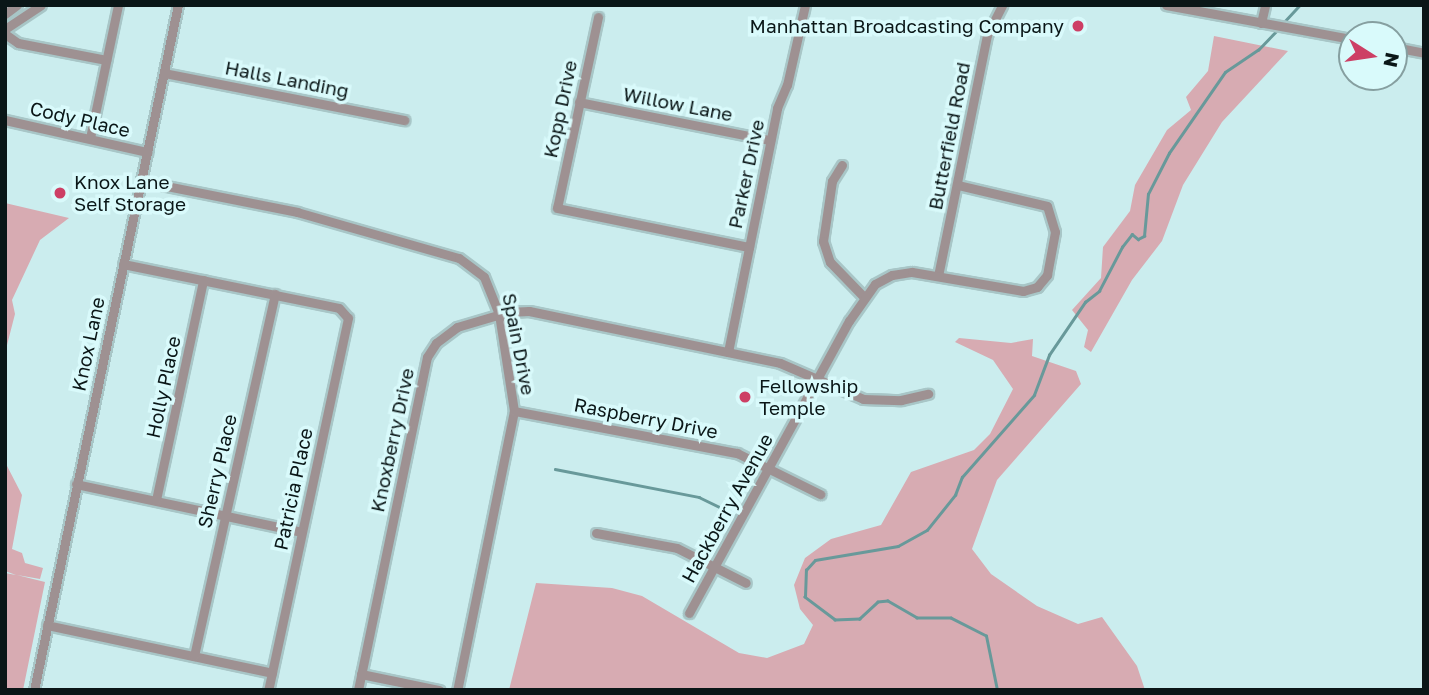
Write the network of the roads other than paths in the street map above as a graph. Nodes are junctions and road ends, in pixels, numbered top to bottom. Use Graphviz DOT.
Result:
graph roads {
  1 [pos="17,5"];
  2 [pos="41,5"];
  3 [pos="118,5"];
  4 [pos="178,5"];
  5 [pos="805,5"];
  6 [pos="1002,5"];
  7 [pos="1166,5"];
  8 [pos="1265,5"];
  9 [pos="5,14"];
  10 [pos="598,17"];
  11 [pos="1261,23"];
  12 [pos="5,32"];
  13 [pos="1338,37"];
  14 [pos="106,60"];
  15 [pos="164,73"];
  16 [pos="579,102"];
  17 [pos="5,120"];
  18 [pos="404,120"];
  19 [pos="90,138"];
  20 [pos="770,140"];
  21 [pos="147,152"];
  22 [pos="842,165"];
  23 [pos="141,181"];
  24 [pos="958,186"];
  25 [pos="749,247"];
  26 [pos="123,264"];
  27 [pos="938,276"];
  28 [pos="203,281"];
  29 [pos="275,294"];
  30 [pos="863,296"];
  31 [pos="499,314"];
  32 [pos="728,352"];
  33 [pos="818,380"];
  34 [pos="928,394"];
  35 [pos="514,411"];
  36 [pos="770,468"];
  37 [pos="76,484"];
  38 [pos="820,494"];
  39 [pos="156,500"];
  40 [pos="225,515"];
  41 [pos="301,532"];
  42 [pos="596,533"];
  43 [pos="715,566"];
  44 [pos="746,583"];
  45 [pos="689,613"];
  46 [pos="47,625"];
  47 [pos="194,656"];
  48 [pos="272,673"];
  49 [pos="361,674"];
  50 [pos="34,690"];
  51 [pos="268,690"];
  52 [pos="358,690"];
  53 [pos="439,690"];
  54 [pos="457,690"];
  1 -- 9 [label="street"];
  2 -- 12 [label="street"];
  3 -- 14 [label="street"];
  4 -- 15 [label="street, Knox Lane"];
  5 -- 20 [label="street, Parker Drive"];
  6 -- 24 [label="street, Butterfield Road"];
  7 -- 11 [label="street"];
  8 -- 11 [label="street"];
  10 -- 16 [label="street, Kopp Drive"];
  11 -- 13 [label="street"];
  12 -- 14 [label="street"];
  14 -- 19 [label="street"];
  15 -- 18 [label="street, Halls Landing"];
  15 -- 21 [label="street, Knox Lane"];
  16 -- 20 [label="street, Willow Lane"];
  16 -- 25 [label="street, Kopp Drive"];
  17 -- 19 [label="street, Cody Place"];
  19 -- 21 [label="street, Cody Place"];
  20 -- 25 [label="street, Parker Drive"];
  21 -- 23 [label="street, Knox Lane"];
  22 -- 30 [label="street"];
  23 -- 26 [label="street, Knox Lane"];
  23 -- 31 [label="street, Spain Drive"];
  24 -- 27 [label="street, Butterfield Road"];
  24 -- 27 [label="street, Hackberry Avenue"];
  25 -- 32 [label="street, Parker Drive"];
  26 -- 28 [label="street, Patricia Place"];
  26 -- 37 [label="street, Knox Lane"];
  27 -- 30 [label="street, Hackberry Avenue"];
  28 -- 29 [label="street, Patricia Place"];
  28 -- 39 [label="street, Holly Place"];
  29 -- 40 [label="street, Sherry Place"];
  29 -- 41 [label="street, Patricia Place"];
  30 -- 33 [label="street, Hackberry Avenue"];
  31 -- 32 [label="street, Knoxberry Drive"];
  31 -- 35 [label="street, Spain Drive"];
  31 -- 49 [label="street, Knoxberry Drive"];
  32 -- 33 [label="street, Knoxberry Drive"];
  33 -- 34 [label="street, Knoxberry Drive"];
  33 -- 36 [label="street, Hackberry Avenue"];
  35 -- 36 [label="street, Raspberry Drive"];
  35 -- 54 [label="street, Spain Drive"];
  36 -- 38 [label="street, Raspberry Drive"];
  36 -- 43 [label="street, Hackberry Avenue"];
  37 -- 39 [label="street"];
  37 -- 46 [label="street, Knox Lane"];
  39 -- 40 [label="street"];
  40 -- 41 [label="street"];
  40 -- 47 [label="street, Sherry Place"];
  41 -- 48 [label="street, Patricia Place"];
  42 -- 43 [label="street"];
  43 -- 44 [label="street"];
  43 -- 45 [label="street, Hackberry Avenue"];
  46 -- 47 [label="street"];
  46 -- 50 [label="street, Knox Lane"];
  47 -- 48 [label="street"];
  48 -- 51 [label="street, Patricia Place"];
  49 -- 52 [label="street, Knoxberry Drive"];
  49 -- 53 [label="street"];
}
